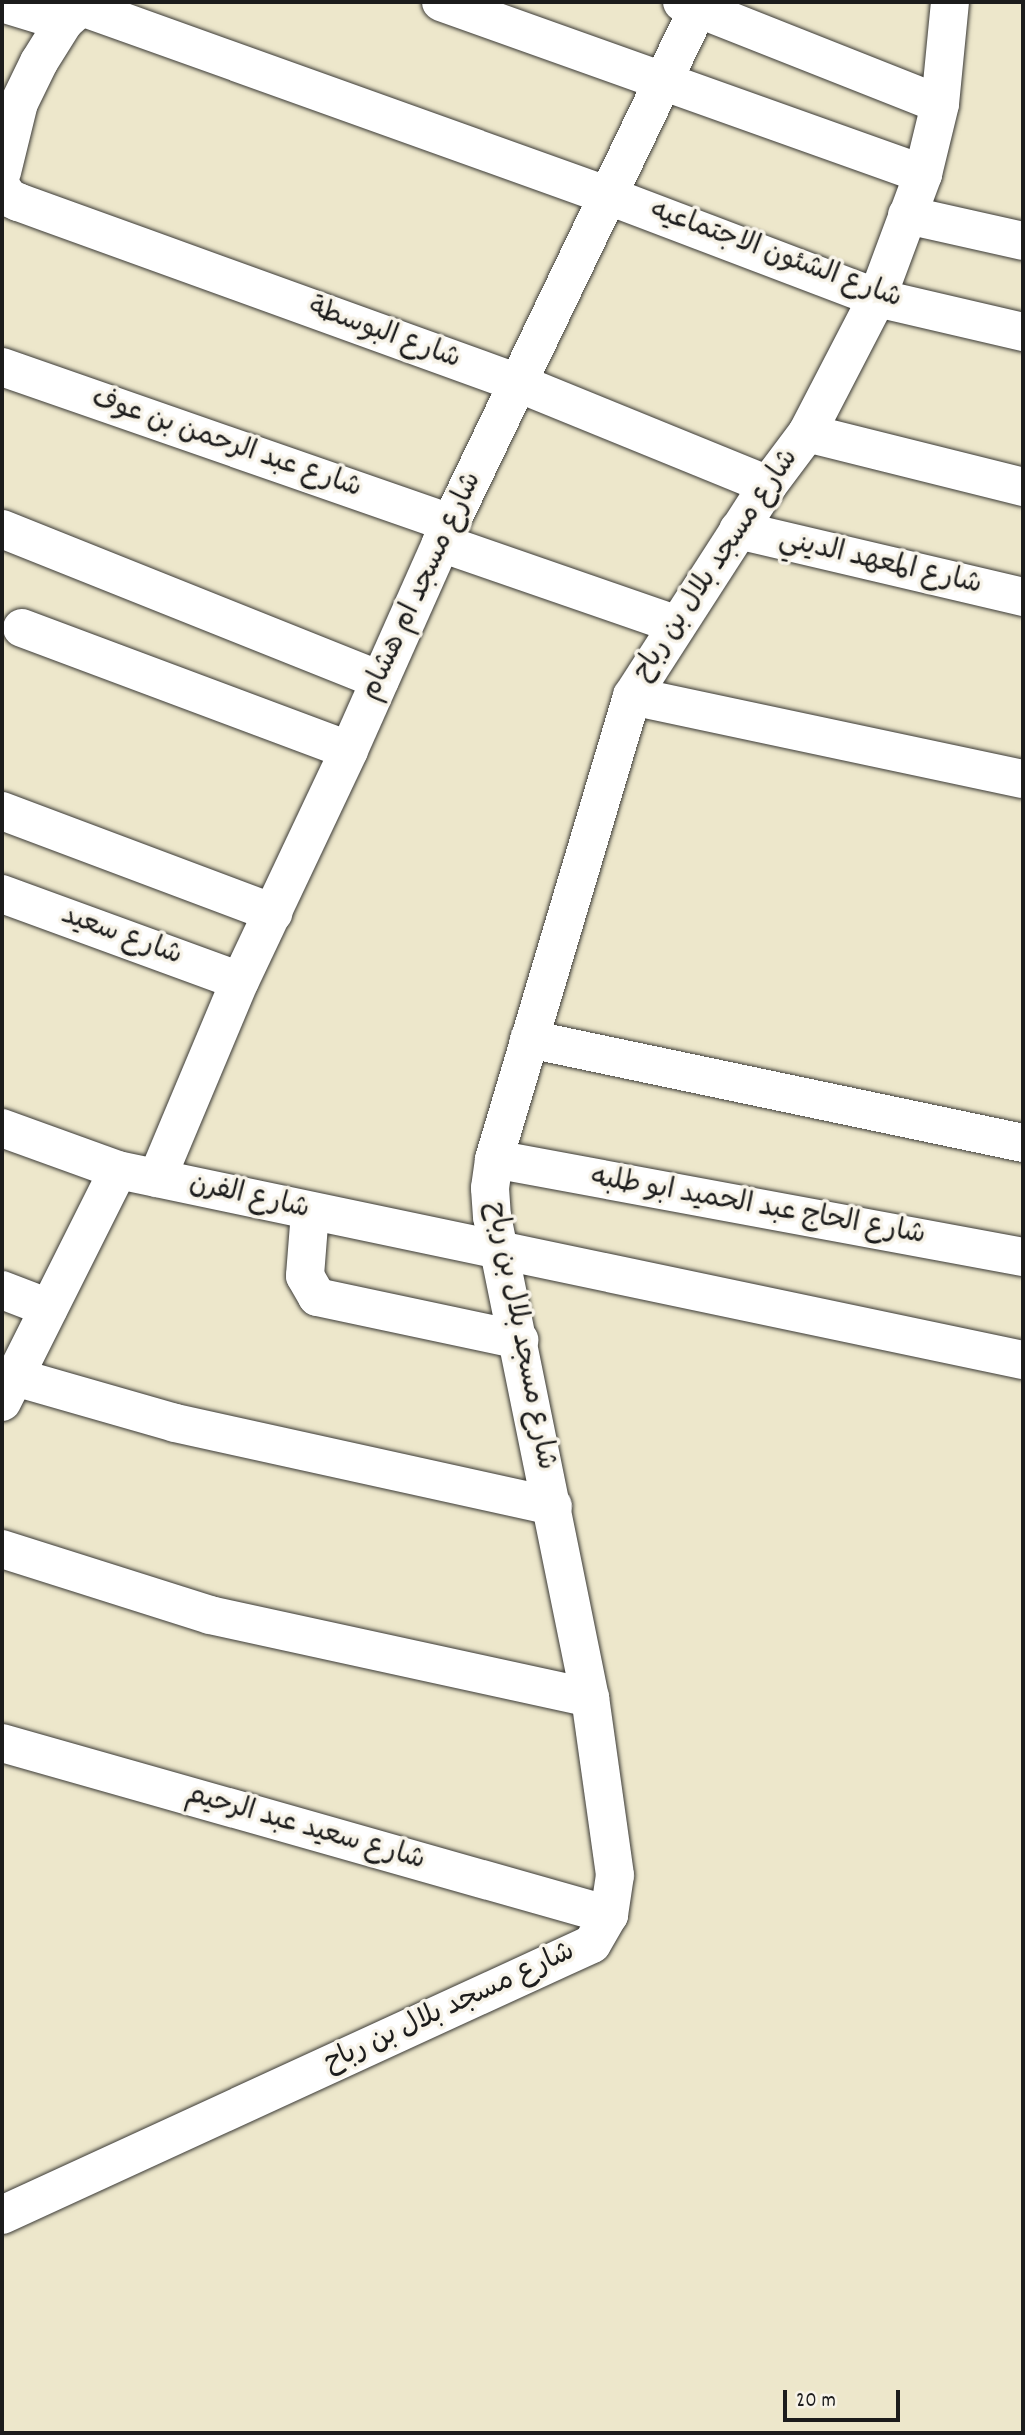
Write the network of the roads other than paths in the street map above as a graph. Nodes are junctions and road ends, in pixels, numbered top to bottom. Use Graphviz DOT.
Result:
graph roads {
  1 [pos="441,2"];
  2 [pos="950,2"];
  3 [pos="2,4"];
  4 [pos="694,4"];
  5 [pos="77,10"];
  6 [pos="664,81"];
  7 [pos="940,104"];
  8 [pos="5,135"];
  9 [pos="2,172"];
  10 [pos="923,174"];
  11 [pos="2,188"];
  12 [pos="609,196"];
  13 [pos="907,215"];
  14 [pos="1023,241"];
  15 [pos="877,298"];
  16 [pos="1023,332"];
  17 [pos="2,367"];
  18 [pos="519,383"];
  19 [pos="807,433"];
  20 [pos="768,485"];
  21 [pos="1023,487"];
  22 [pos="2,529"];
  23 [pos="738,530"];
  24 [pos="446,533"];
  25 [pos="1023,597"];
  26 [pos="675,624"];
  27 [pos="22,628"];
  28 [pos="380,680"];
  29 [pos="632,696"];
  30 [pos="349,750"];
  31 [pos="1023,779"];
  32 [pos="2,811"];
  33 [pos="2,894"];
  34 [pos="273,913"];
  35 [pos="240,981"];
  36 [pos="529,1039"];
  37 [pos="2,1128"];
  38 [pos="1023,1143"];
  39 [pos="494,1159"];
  40 [pos="118,1170"];
  41 [pos="157,1178"];
  42 [pos="310,1212"];
  43 [pos="500,1252"];
  44 [pos="1023,1257"];
  45 [pos="2,1290"];
  46 [pos="49,1308"];
  47 [pos="519,1340"];
  48 [pos="1023,1360"];
  49 [pos="8,1390"];
  50 [pos="553,1506"];
  51 [pos="2,1549"];
  52 [pos="590,1698"];
  53 [pos="2,1743"];
  54 [pos="609,1915"];
  55 [pos="2,2215"];
  1 -- 6 [label="street"];
  2 -- 7 [label="street, شارع مسجد بلال بن رباح"];
  3 -- 5 [label="street, شارع الشئون الاجتماعيه"];
  4 -- 6 [label="street, شارع مسجد ام هشام"];
  4 -- 7 [label="street"];
  5 -- 8 [label="street"];
  5 -- 12 [label="street, شارع الشئون الاجتماعيه"];
  6 -- 10 [label="street"];
  6 -- 12 [label="street, شارع مسجد ام هشام"];
  7 -- 10 [label="street, شارع مسجد بلال بن رباح"];
  8 -- 9 [label="street"];
  10 -- 13 [label="street, شارع مسجد بلال بن رباح"];
  11 -- 18 [label="street, شارع البوسطة"];
  12 -- 15 [label="street, شارع الشئون الاجتماعيه"];
  12 -- 18 [label="street, شارع مسجد ام هشام"];
  13 -- 14 [label="street"];
  13 -- 15 [label="street, شارع مسجد بلال بن رباح"];
  15 -- 16 [label="street, شارع الشئون الاجتماعيه"];
  15 -- 19 [label="street, شارع مسجد بلال بن رباح"];
  17 -- 24 [label="street, شارع عبد الرحمن بن عوف"];
  18 -- 20 [label="street, شارع البوسطة"];
  18 -- 24 [label="street, شارع مسجد ام هشام"];
  19 -- 20 [label="street, شارع مسجد بلال بن رباح"];
  19 -- 21 [label="street"];
  20 -- 23 [label="street, شارع مسجد بلال بن رباح"];
  22 -- 28 [label="street"];
  23 -- 25 [label="street, شارع المعهد الديني"];
  23 -- 26 [label="street, شارع مسجد بلال بن رباح"];
  24 -- 26 [label="street, شارع عبد الرحمن بن عوف"];
  24 -- 28 [label="street, شارع مسجد ام هشام"];
  26 -- 29 [label="street, شارع مسجد بلال بن رباح"];
  27 -- 30 [label="street"];
  28 -- 30 [label="street, شارع مسجد ام هشام"];
  29 -- 31 [label="street"];
  29 -- 36 [label="street, شارع مسجد بلال بن رباح"];
  30 -- 34 [label="street, شارع مسجد ام هشام"];
  32 -- 34 [label="street"];
  33 -- 35 [label="street, شارع سعيد"];
  34 -- 35 [label="street, شارع مسجد ام هشام"];
  35 -- 41 [label="street, شارع مسجد ام هشام"];
  36 -- 38 [label="street"];
  36 -- 39 [label="street, شارع مسجد بلال بن رباح"];
  37 -- 40 [label="street, شارع الفرن"];
  39 -- 43 [label="street, شارع مسجد بلال بن رباح"];
  39 -- 44 [label="street, شارع الحاج عبد الحميد ابو طلبه"];
  40 -- 41 [label="street, شارع الفرن"];
  40 -- 46 [label="street"];
  41 -- 42 [label="street, شارع الفرن"];
  42 -- 43 [label="street, شارع الفرن"];
  42 -- 47 [label="street"];
  43 -- 47 [label="street, شارع مسجد بلال بن رباح"];
  43 -- 48 [label="street, شارع الفرن"];
  45 -- 46 [label="street"];
  46 -- 49 [label="street"];
  47 -- 50 [label="street, شارع مسجد بلال بن رباح"];
  49 -- 50 [label="street"];
  50 -- 52 [label="street, شارع مسجد بلال بن رباح"];
  51 -- 52 [label="street"];
  52 -- 54 [label="street, شارع مسجد بلال بن رباح"];
  53 -- 54 [label="street, شارع سعيد عبد الرحيم"];
  54 -- 55 [label="street, شارع مسجد بلال بن رباح"];
}
